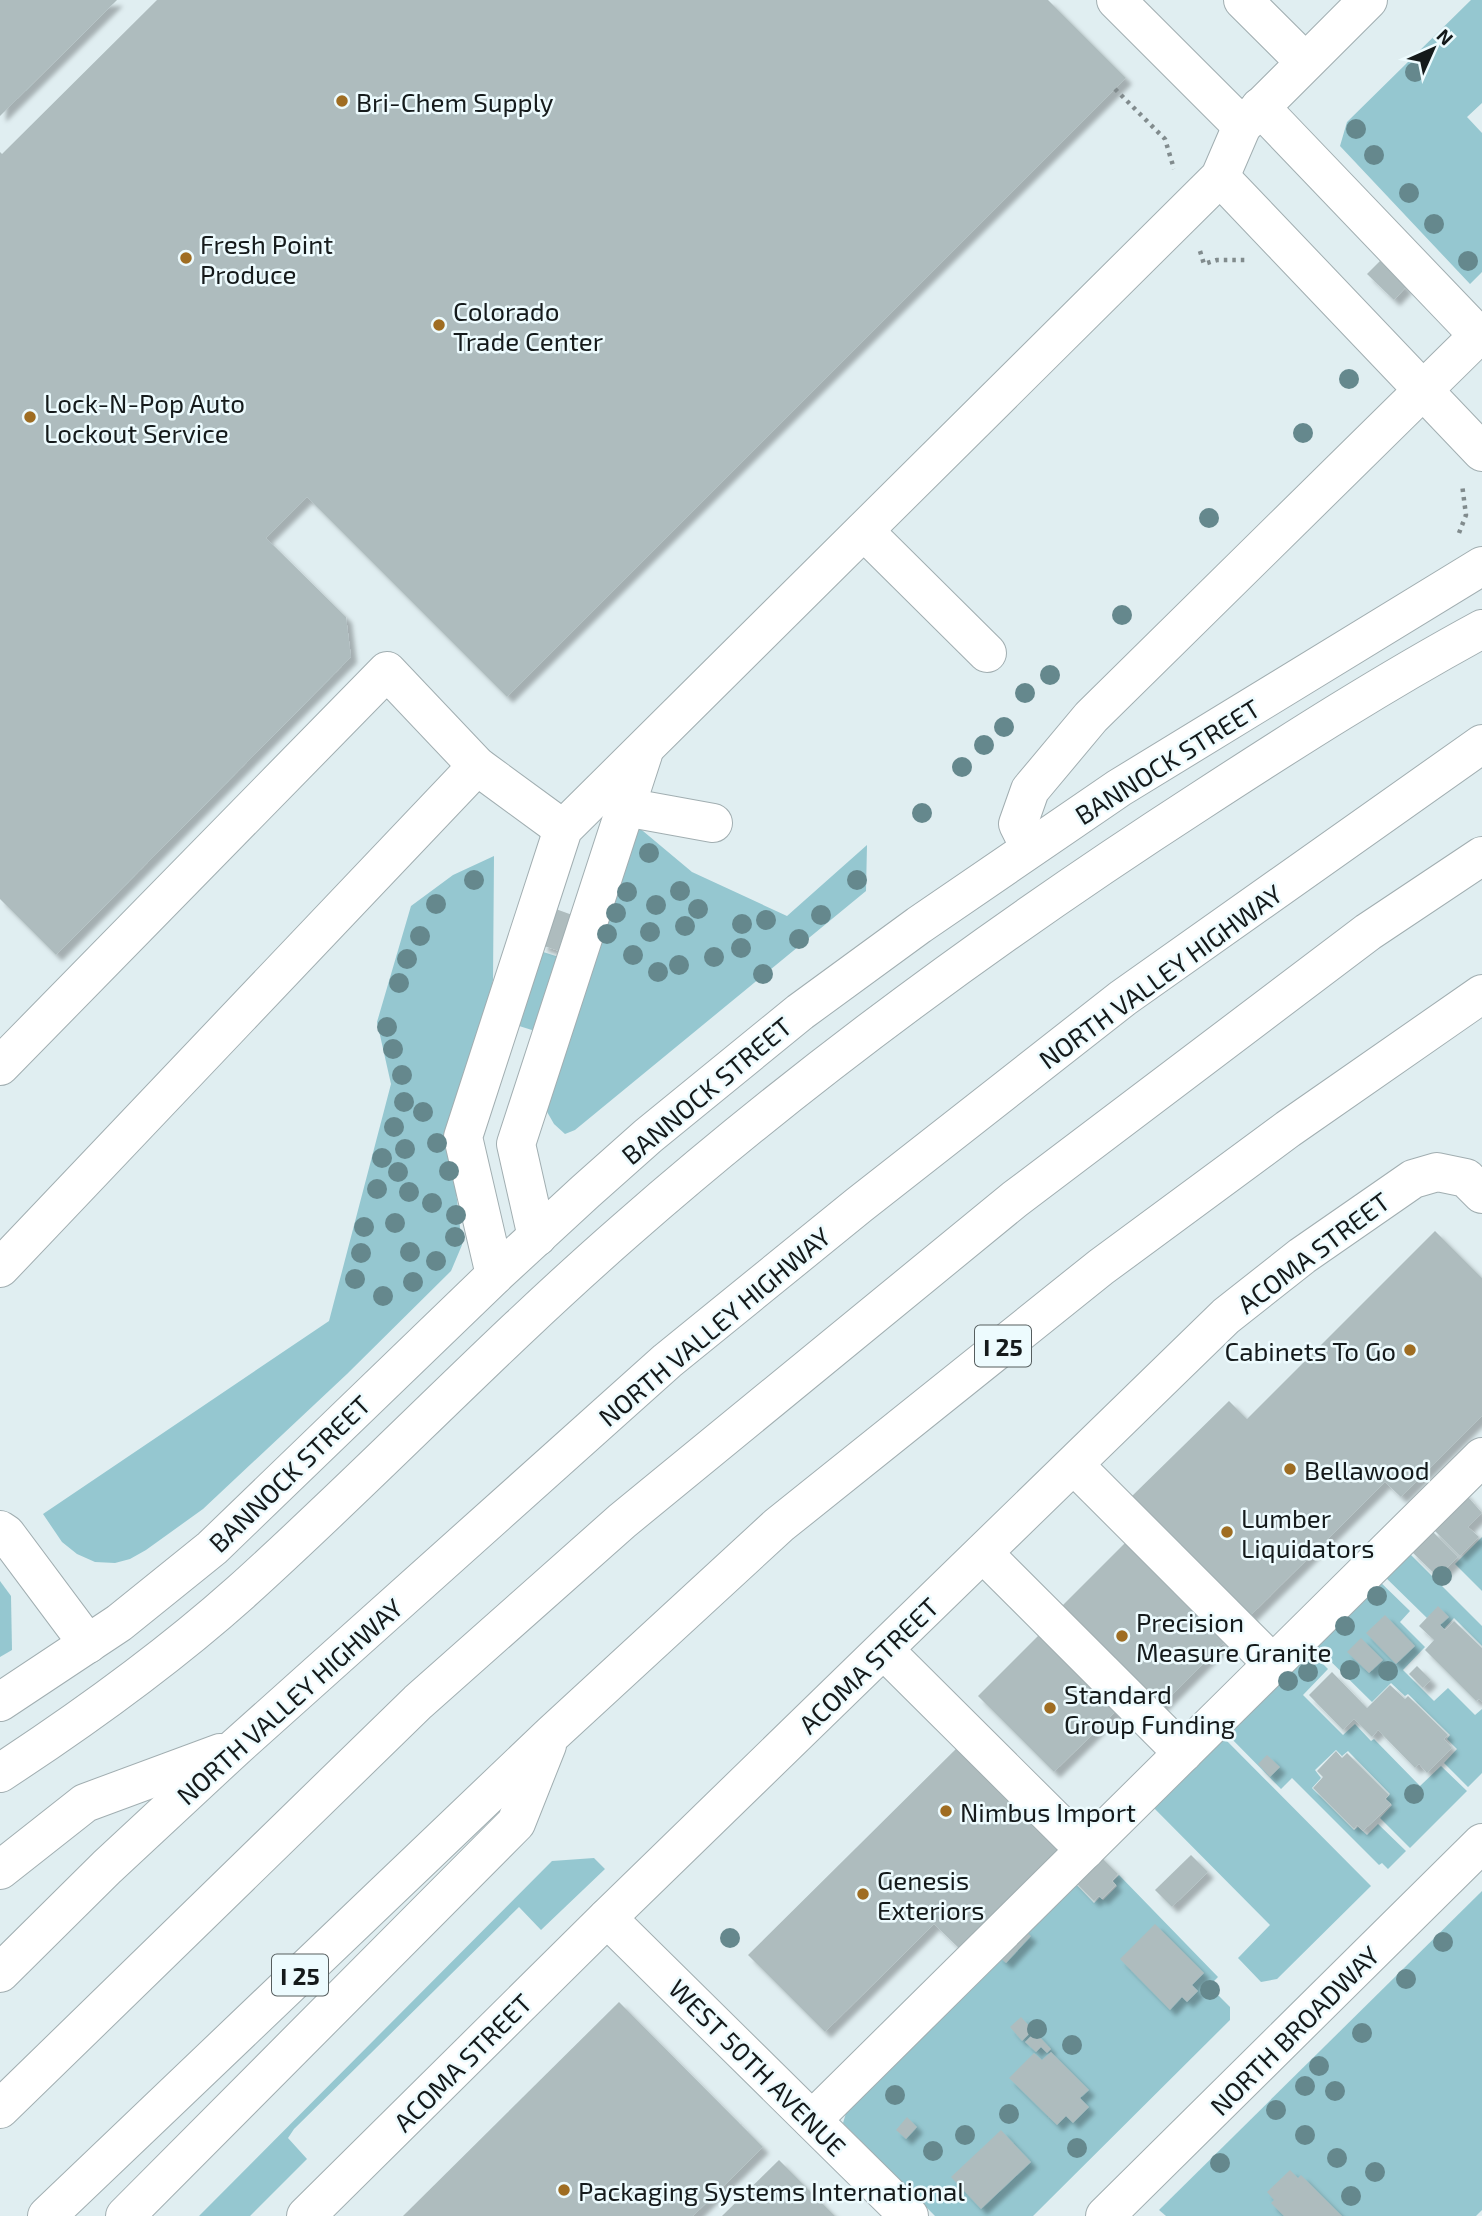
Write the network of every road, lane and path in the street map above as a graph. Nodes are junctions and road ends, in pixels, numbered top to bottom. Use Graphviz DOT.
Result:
graph roads {
  1 [pos="1116,0"];
  2 [pos="1243,0"];
  3 [pos="1368,0"];
  4 [pos="1305,62"];
  5 [pos="1251,117"];
  6 [pos="1220,177"];
  7 [pos="1474,329"];
  8 [pos="1417,384"];
  9 [pos="1482,452"];
  10 [pos="864,531"];
  11 [pos="1482,566"];
  12 [pos="1482,629"];
  13 [pos="987,653"];
  14 [pos="1482,744"];
  15 [pos="644,748"];
  16 [pos="477,766"];
  17 [pos="625,807"];
  18 [pos="713,823"];
  19 [pos="563,829"];
  20 [pos="1030,848"];
  21 [pos="1482,856"];
  22 [pos="1482,994"];
  23 [pos="0,1066"];
  24 [pos="1474,1186"];
  25 [pos="537,1237"];
  26 [pos="0,1268"];
  27 [pos="495,1275"];
  28 [pos="1482,1457"];
  29 [pos="1074,1465"];
  30 [pos="0,1530"];
  31 [pos="983,1553"];
  32 [pos="88,1644"];
  33 [pos="884,1650"];
  34 [pos="1273,1664"];
  35 [pos="0,1702"];
  36 [pos="552,1734"];
  37 [pos="235,1748"];
  38 [pos="1183,1753"];
  39 [pos="0,1773"];
  40 [pos="1482,1843"];
  41 [pos="1086,1850"];
  42 [pos="0,1870"];
  43 [pos="607,1918"];
  44 [pos="0,1973"];
  45 [pos="0,2109"];
  46 [pos="812,2120"];
  47 [pos="47,2216"];
  48 [pos="125,2216"];
  49 [pos="306,2216"];
  50 [pos="909,2216"];
  51 [pos="1105,2216"];
  1 -- 5 [label="main road"];
  2 -- 4 [label="main road"];
  3 -- 4 [label="main road"];
  4 -- 5 [label="main road"];
  5 -- 6 [label="main road"];
  5 -- 7 [label="main road"];
  6 -- 8 [label="main road"];
  6 -- 10 [label="main road"];
  7 -- 8 [label="main road"];
  8 -- 9 [label="main road"];
  8 -- 20 [label="main road"];
  10 -- 13 [label="main road"];
  10 -- 15 [label="main road"];
  11 -- 20 [label="main road, BANNOCK STREET"];
  12 -- 39 [label="main road"];
  14 -- 37 [label="main road, NORTH VALLEY HIGHWAY"];
  15 -- 17 [label="main road"];
  15 -- 19 [label="main road"];
  16 -- 19 [label="main road"];
  16 -- 23 [label="main road"];
  16 -- 26 [label="main road"];
  17 -- 18 [label="main road"];
  17 -- 25 [label="main road"];
  19 -- 27 [label="main road"];
  20 -- 25 [label="main road, BANNOCK STREET"];
  21 -- 45 [label="main road"];
  22 -- 36 [label="main road, I 25"];
  24 -- 29 [label="main road, ACOMA STREET"];
  25 -- 27 [label="main road, BANNOCK STREET"];
  27 -- 32 [label="main road, BANNOCK STREET"];
  28 -- 34 [label="main road"];
  29 -- 31 [label="main road, ACOMA STREET"];
  29 -- 34 [label="main road"];
  30 -- 32 [label="main road"];
  31 -- 33 [label="main road, ACOMA STREET"];
  31 -- 38 [label="main road"];
  32 -- 35 [label="main road, BANNOCK STREET"];
  33 -- 41 [label="main road"];
  33 -- 43 [label="main road, ACOMA STREET"];
  34 -- 38 [label="main road"];
  36 -- 47 [label="main road, I 25"];
  36 -- 48 [label="main road"];
  37 -- 42 [label="main road"];
  37 -- 44 [label="main road, NORTH VALLEY HIGHWAY"];
  38 -- 41 [label="main road"];
  40 -- 51 [label="main road, NORTH BROADWAY"];
  41 -- 46 [label="main road"];
  43 -- 46 [label="main road, WEST 50TH AVENUE"];
  43 -- 49 [label="main road, ACOMA STREET"];
  46 -- 50 [label="main road, WEST 50TH AVENUE"];
}
